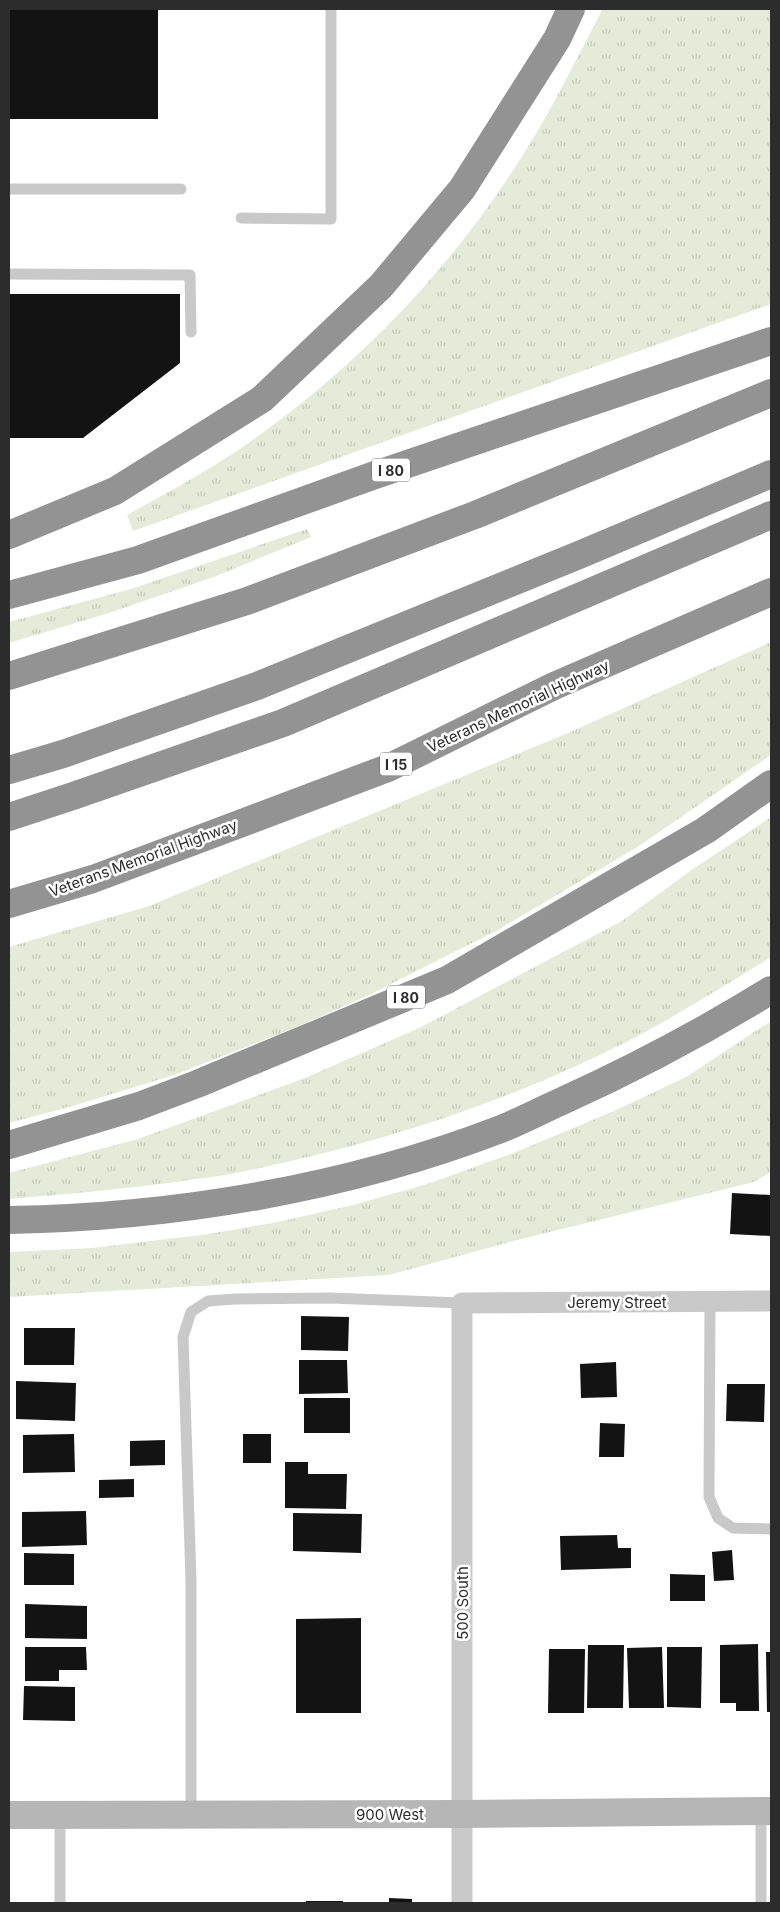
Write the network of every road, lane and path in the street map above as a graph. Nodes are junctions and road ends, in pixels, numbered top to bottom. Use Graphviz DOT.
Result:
graph roads {
  1 [pos="331,9"];
  2 [pos="571,9"];
  3 [pos="9,189"];
  4 [pos="181,189"];
  5 [pos="241,218"];
  6 [pos="9,274"];
  7 [pos="191,332"];
  8 [pos="771,341"];
  9 [pos="771,393"];
  10 [pos="771,474"];
  11 [pos="771,515"];
  12 [pos="9,535"];
  13 [pos="771,592"];
  14 [pos="9,595"];
  15 [pos="9,676"];
  16 [pos="9,770"];
  17 [pos="771,784"];
  18 [pos="9,817"];
  19 [pos="9,904"];
  20 [pos="771,990"];
  21 [pos="9,1145"];
  22 [pos="9,1220"];
  23 [pos="710,1301"];
  24 [pos="771,1301"];
  25 [pos="462,1303"];
  26 [pos="771,1529"];
  27 [pos="766,1811"];
  28 [pos="60,1814"];
  29 [pos="190,1814"];
  30 [pos="462,1814"];
  31 [pos="9,1815"];
  32 [pos="60,1903"];
  33 [pos="462,1903"];
  34 [pos="760,1903"];
  1 -- 5 [label="lane"];
  2 -- 12 [label="highway"];
  3 -- 4 [label="lane"];
  6 -- 7 [label="lane"];
  8 -- 14 [label="highway, I 80"];
  9 -- 15 [label="highway"];
  10 -- 16 [label="highway"];
  11 -- 18 [label="highway"];
  13 -- 19 [label="highway, Veterans Memorial Highway / I 15"];
  17 -- 21 [label="highway, I 80"];
  20 -- 22 [label="highway"];
  23 -- 24 [label="street, Jeremy Street"];
  23 -- 25 [label="street, Jeremy Street"];
  23 -- 26 [label="lane"];
  25 -- 29 [label="lane"];
  25 -- 30 [label="street, 500 South"];
  27 -- 30 [label="main road, 900 West"];
  27 -- 34 [label="lane"];
  28 -- 29 [label="main road, 900 West"];
  28 -- 31 [label="main road, 900 West"];
  28 -- 32 [label="lane"];
  29 -- 30 [label="main road, 900 West"];
  30 -- 33 [label="street, 500 South"];
}
